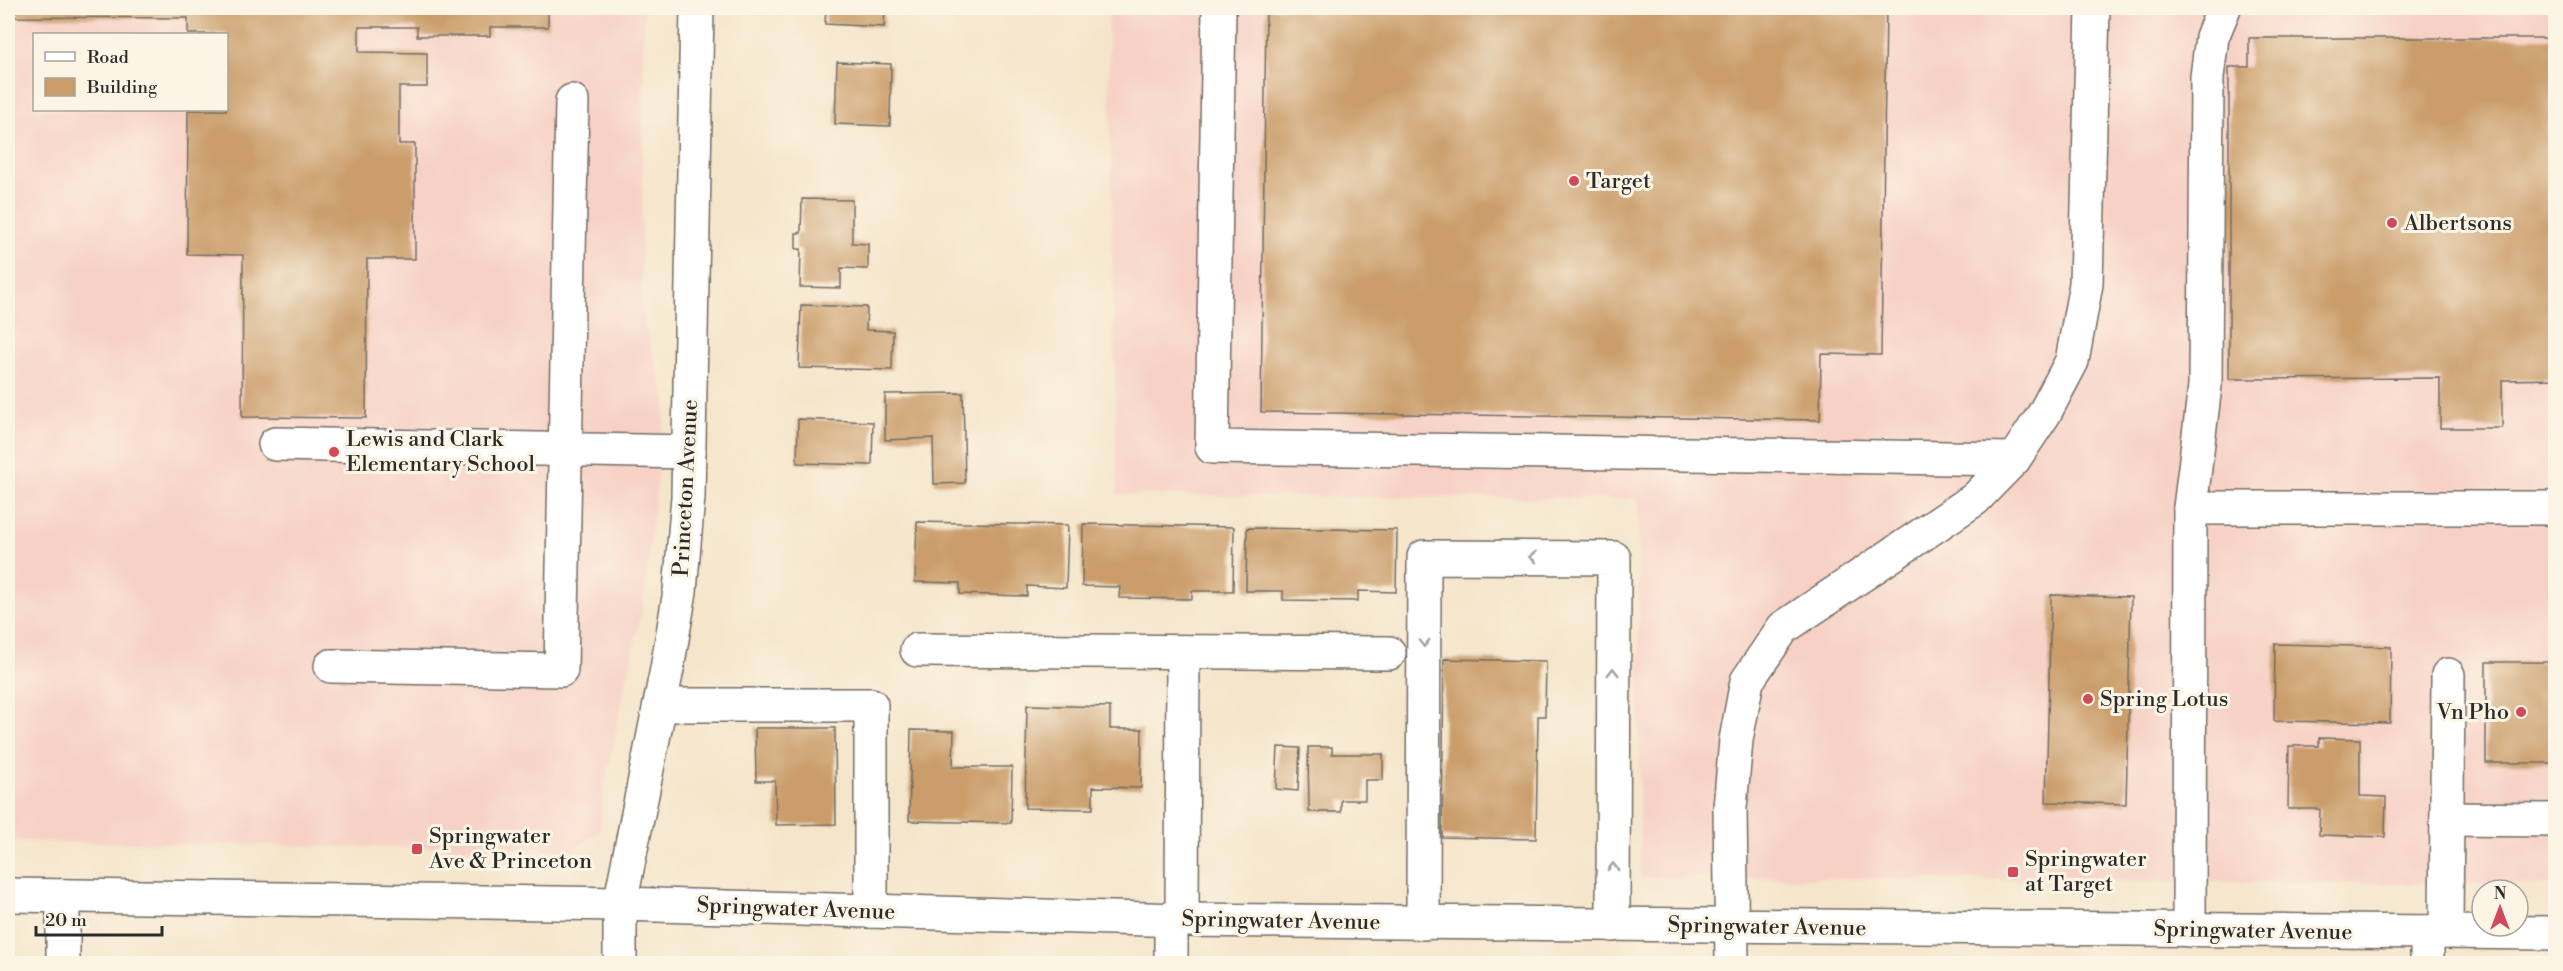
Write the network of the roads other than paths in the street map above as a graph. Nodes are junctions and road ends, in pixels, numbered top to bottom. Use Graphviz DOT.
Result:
graph roads {
  1 [pos="697,8"];
  2 [pos="1219,8"];
  3 [pos="2093,8"];
  4 [pos="2224,8"];
  5 [pos="572,101"];
  6 [pos="275,444"];
  7 [pos="565,449"];
  8 [pos="689,452"];
  9 [pos="2014,459"];
  10 [pos="2190,508"];
  11 [pos="2556,508"];
  12 [pos="917,650"];
  13 [pos="1183,652"];
  14 [pos="1389,653"];
  15 [pos="331,666"];
  16 [pos="2448,675"];
  17 [pos="660,705"];
  18 [pos="2447,819"];
  19 [pos="2556,820"];
  20 [pos="8,895"];
  21 [pos="63,896"];
  22 [pos="620,904"];
  23 [pos="871,911"];
  24 [pos="1176,920"];
  25 [pos="1423,923"];
  26 [pos="1613,926"];
  27 [pos="1732,927"];
  28 [pos="2189,930"];
  29 [pos="2556,933"];
  30 [pos="2433,943"];
  31 [pos="63,963"];
  32 [pos="620,963"];
  33 [pos="1171,963"];
  34 [pos="1732,963"];
  1 -- 8 [label="street, Princeton Avenue"];
  2 -- 9 [label="street"];
  3 -- 9 [label="street"];
  4 -- 10 [label="street"];
  5 -- 7 [label="street"];
  6 -- 7 [label="street"];
  7 -- 8 [label="street"];
  7 -- 15 [label="street"];
  8 -- 17 [label="street, Princeton Avenue"];
  9 -- 27 [label="street"];
  10 -- 11 [label="street"];
  10 -- 28 [label="street"];
  12 -- 13 [label="street"];
  13 -- 14 [label="street"];
  13 -- 24 [label="street"];
  16 -- 18 [label="street"];
  17 -- 22 [label="street, Princeton Avenue"];
  17 -- 23 [label="street"];
  18 -- 19 [label="street"];
  18 -- 30 [label="street"];
  20 -- 21 [label="street, Springwater Avenue"];
  21 -- 22 [label="street, Springwater Avenue"];
  21 -- 31 [label="street"];
  22 -- 23 [label="street, Springwater Avenue"];
  22 -- 32 [label="street, Princeton Avenue"];
  23 -- 24 [label="street, Springwater Avenue"];
  24 -- 25 [label="street, Springwater Avenue"];
  24 -- 33 [label="street"];
  25 -- 26 [label="street, Springwater Avenue"];
  26 -- 25 [label="street, one-way"];
  26 -- 27 [label="street, Springwater Avenue"];
  27 -- 28 [label="street, Springwater Avenue"];
  27 -- 34 [label="street"];
  28 -- 30 [label="street, Springwater Avenue"];
  29 -- 30 [label="street, Springwater Avenue"];
}
